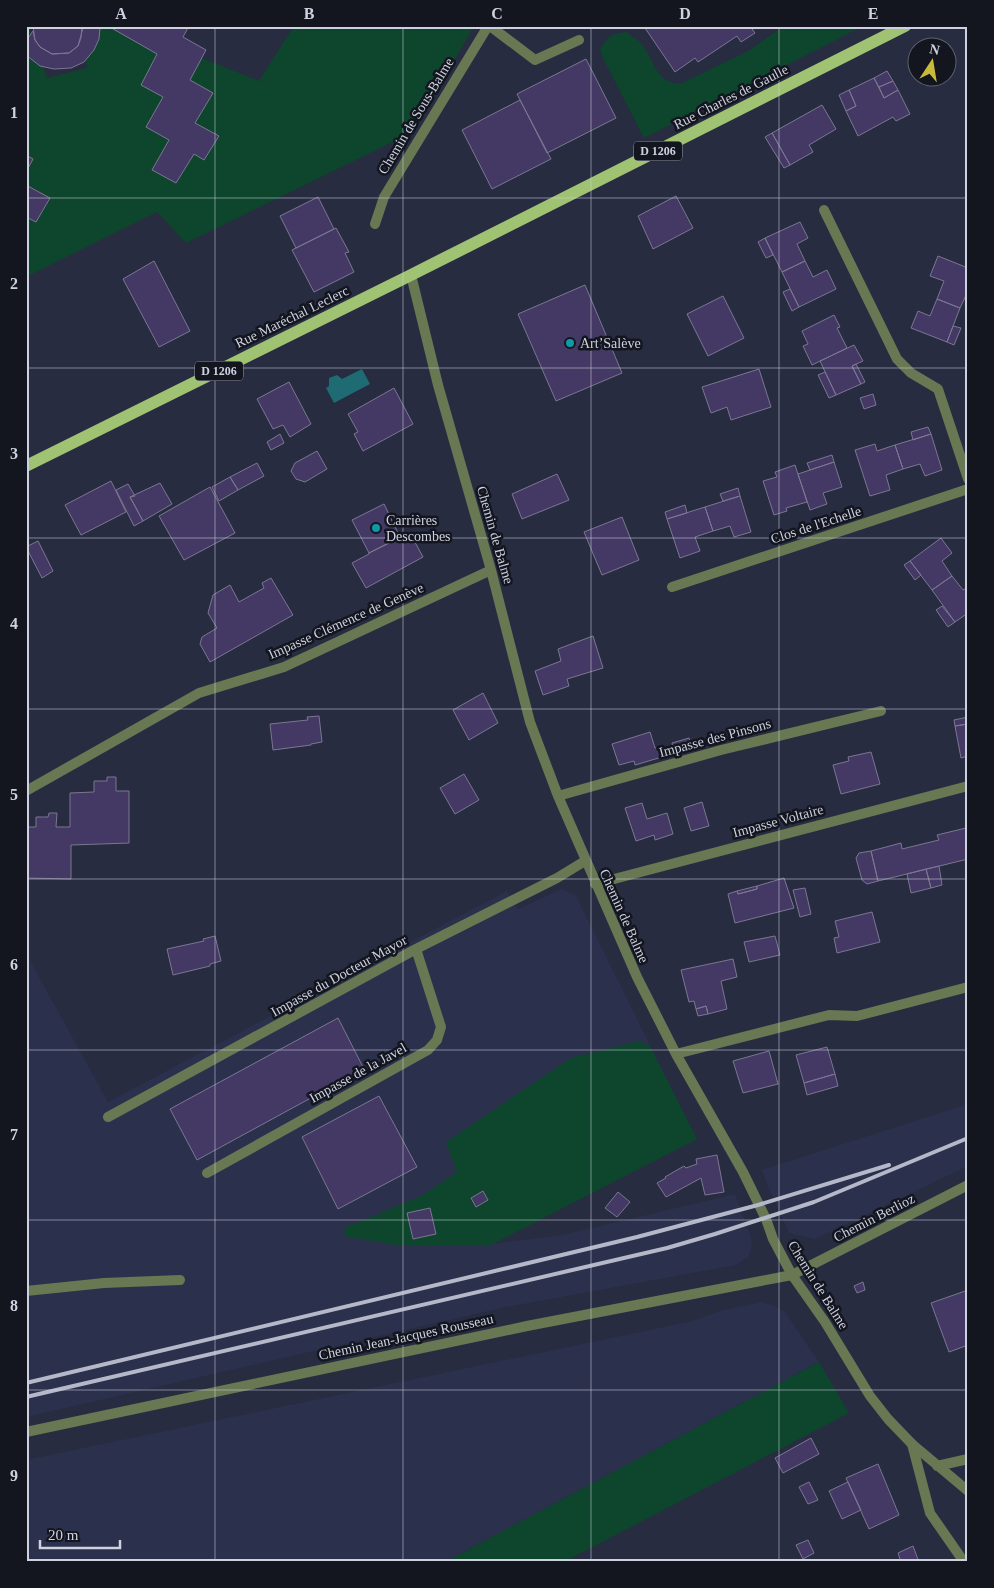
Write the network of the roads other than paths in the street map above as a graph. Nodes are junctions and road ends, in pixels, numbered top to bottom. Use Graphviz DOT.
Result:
graph roads {
  1 [pos="489,26"];
  2 [pos="904,26"];
  3 [pos="579,40"];
  4 [pos="824,210"];
  5 [pos="375,224"];
  6 [pos="411,275"];
  7 [pos="26,466"];
  8 [pos="968,479"];
  9 [pos="968,489"];
  10 [pos="491,570"];
  11 [pos="672,587"];
  12 [pos="881,710"];
  13 [pos="968,786"];
  14 [pos="26,791"];
  15 [pos="558,796"];
  16 [pos="585,861"];
  17 [pos="595,884"];
  18 [pos="416,950"];
  19 [pos="968,987"];
  20 [pos="676,1054"];
  21 [pos="108,1117"];
  22 [pos="206,1174"];
  23 [pos="968,1185"];
  24 [pos="792,1275"];
  25 [pos="180,1280"];
  26 [pos="26,1291"];
  27 [pos="26,1432"];
  28 [pos="912,1444"];
  29 [pos="968,1459"];
  30 [pos="937,1466"];
  31 [pos="968,1491"];
  32 [pos="964,1562"];
  1 -- 3 [label="street"];
  1 -- 5 [label="street, Chemin de Sous-Balme"];
  2 -- 6 [label="main road, Rue Charles de Gaulle / D 1206"];
  4 -- 8 [label="street"];
  6 -- 7 [label="main road, Rue Maréchal Leclerc / D 1206"];
  6 -- 10 [label="street, Chemin de Balme"];
  9 -- 11 [label="street, Clos de l'Echelle"];
  10 -- 14 [label="street, Impasse Clémence de Genève"];
  10 -- 15 [label="street, Chemin de Balme"];
  12 -- 15 [label="street, Impasse des Pinsons"];
  13 -- 17 [label="street, Impasse Voltaire"];
  15 -- 16 [label="street, Chemin de Balme"];
  16 -- 17 [label="street, Chemin de Balme"];
  16 -- 18 [label="street, Impasse du Docteur Mayor"];
  17 -- 20 [label="street, Chemin de Balme"];
  18 -- 21 [label="street, Impasse du Docteur Mayor"];
  18 -- 22 [label="street, Impasse de la Javel"];
  19 -- 20 [label="street"];
  20 -- 24 [label="street, Chemin de Balme"];
  23 -- 24 [label="street, Chemin Berlioz"];
  24 -- 27 [label="street, Chemin Jean-Jacques Rousseau"];
  24 -- 28 [label="street, Chemin de Balme"];
  25 -- 26 [label="street"];
  28 -- 30 [label="street, Chemin de Balme"];
  28 -- 32 [label="street"];
  29 -- 30 [label="street"];
  30 -- 31 [label="street, Chemin de Balme"];
}
